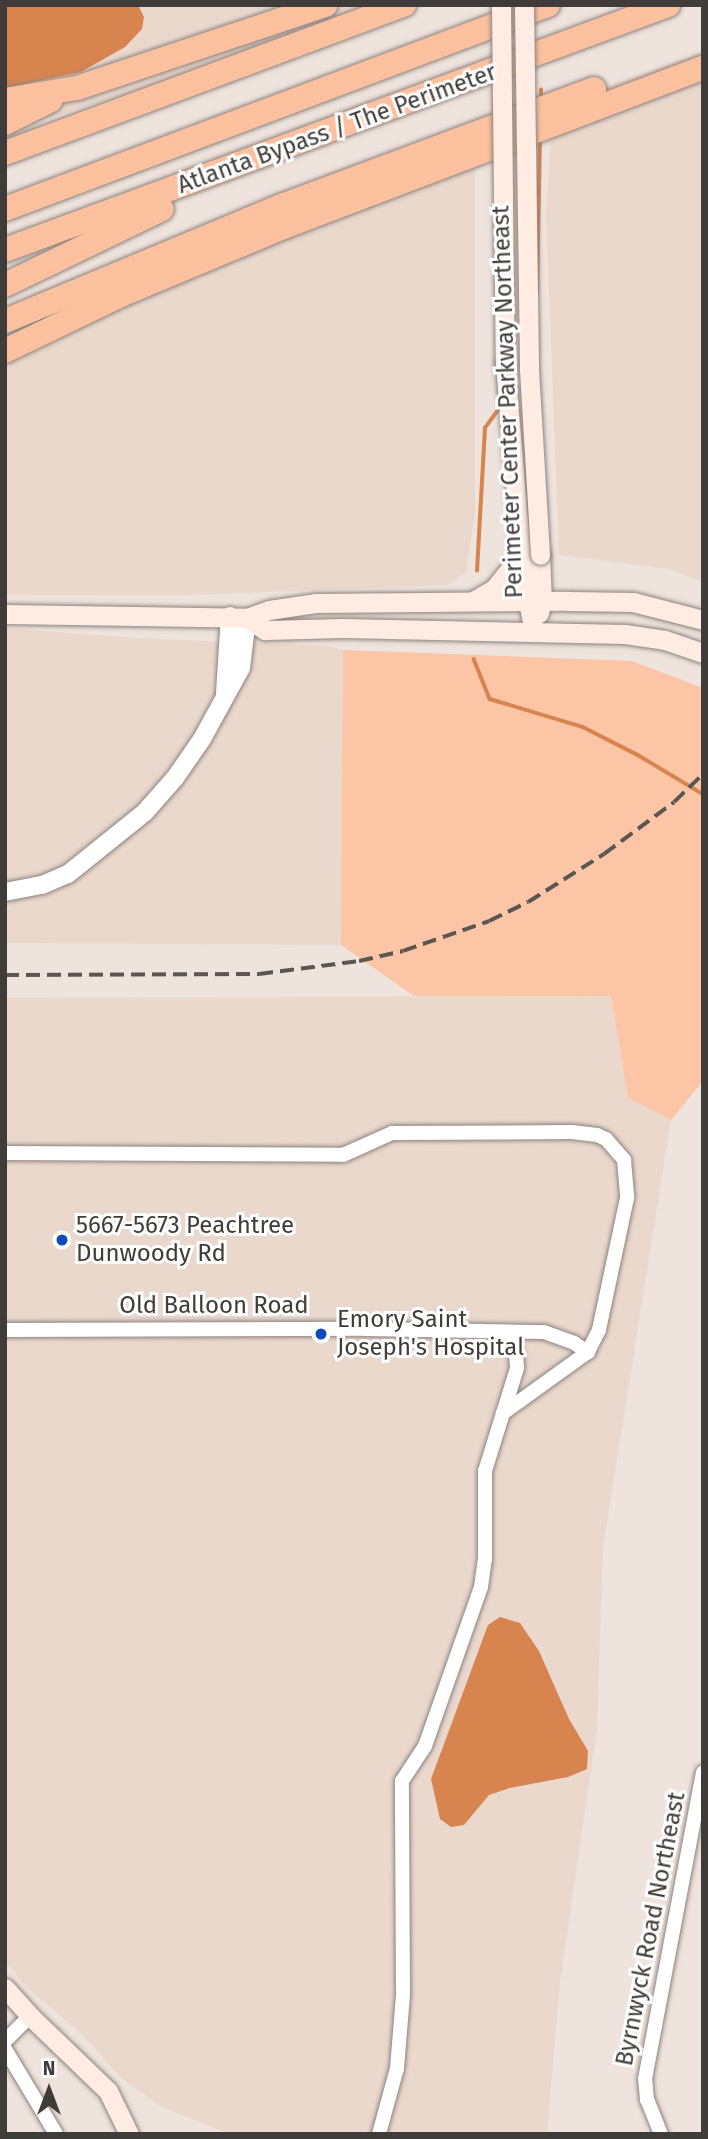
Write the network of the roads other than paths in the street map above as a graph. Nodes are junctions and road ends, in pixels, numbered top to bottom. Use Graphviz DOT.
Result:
graph roads {
  1 [pos="325,5"];
  2 [pos="404,5"];
  3 [pos="502,5"];
  4 [pos="524,5"];
  5 [pos="548,5"];
  6 [pos="668,5"];
  7 [pos="703,50"];
  8 [pos="703,68"];
  9 [pos="76,88"];
  10 [pos="5,100"];
  11 [pos="5,123"];
  12 [pos="5,153"];
  13 [pos="235,167"];
  14 [pos="5,209"];
  15 [pos="198,240"];
  16 [pos="5,250"];
  17 [pos="5,285"];
  18 [pos="5,321"];
  19 [pos="5,330"];
  20 [pos="5,351"];
  21 [pos="530,555"];
  22 [pos="473,601"];
  23 [pos="534,601"];
  24 [pos="5,614"];
  25 [pos="239,617"];
  26 [pos="703,620"];
  27 [pos="534,631"];
  28 [pos="703,653"];
  29 [pos="5,892"];
  30 [pos="5,1153"];
  31 [pos="5,1330"];
  32 [pos="507,1332"];
  33 [pos="588,1352"];
  34 [pos="503,1413"];
  35 [pos="703,1772"];
  36 [pos="5,1987"];
  37 [pos="30,2016"];
  38 [pos="5,2041"];
  39 [pos="5,2049"];
  40 [pos="387,2104"];
  41 [pos="56,2134"];
  42 [pos="129,2134"];
  43 [pos="372,2134"];
  44 [pos="379,2134"];
  45 [pos="661,2134"];
  1 -- 9 [label="highway"];
  2 -- 12 [label="highway"];
  3 -- 21 [label="main road, Perimeter Center Parkway Northeast, bridge"];
  4 -- 21 [label="main road, Perimeter Center Parkway Northeast, bridge"];
  5 -- 14 [label="highway, Atlanta Bypass / The Perimeter"];
  6 -- 13 [label="highway, Atlanta Bypass / The Perimeter"];
  7 -- 15 [label="highway, bridge"];
  8 -- 20 [label="highway"];
  9 -- 10 [label="highway"];
  9 -- 11 [label="highway"];
  13 -- 16 [label="highway, Atlanta Bypass / The Perimeter"];
  13 -- 17 [label="highway"];
  15 -- 18 [label="highway"];
  15 -- 19 [label="highway"];
  21 -- 22 [label="main road"];
  21 -- 23 [label="main road, Perimeter Center Parkway Northeast"];
  22 -- 23 [label="main road"];
  22 -- 25 [label="main road"];
  23 -- 26 [label="main road"];
  23 -- 27 [label="main road, Perimeter Center Parkway Northeast"];
  24 -- 25 [label="main road"];
  25 -- 27 [label="main road"];
  25 -- 29 [label="street"];
  27 -- 28 [label="main road"];
  30 -- 33 [label="street"];
  31 -- 32 [label="street, Old Balloon Road"];
  32 -- 33 [label="street, Old Balloon Road"];
  32 -- 34 [label="street"];
  33 -- 34 [label="street"];
  34 -- 40 [label="street"];
  35 -- 45 [label="street, Byrnwyck Road Northeast"];
  36 -- 37 [label="main road"];
  37 -- 38 [label="street"];
  37 -- 42 [label="main road"];
  39 -- 41 [label="street"];
  40 -- 43 [label="street"];
  40 -- 44 [label="street"];
}
